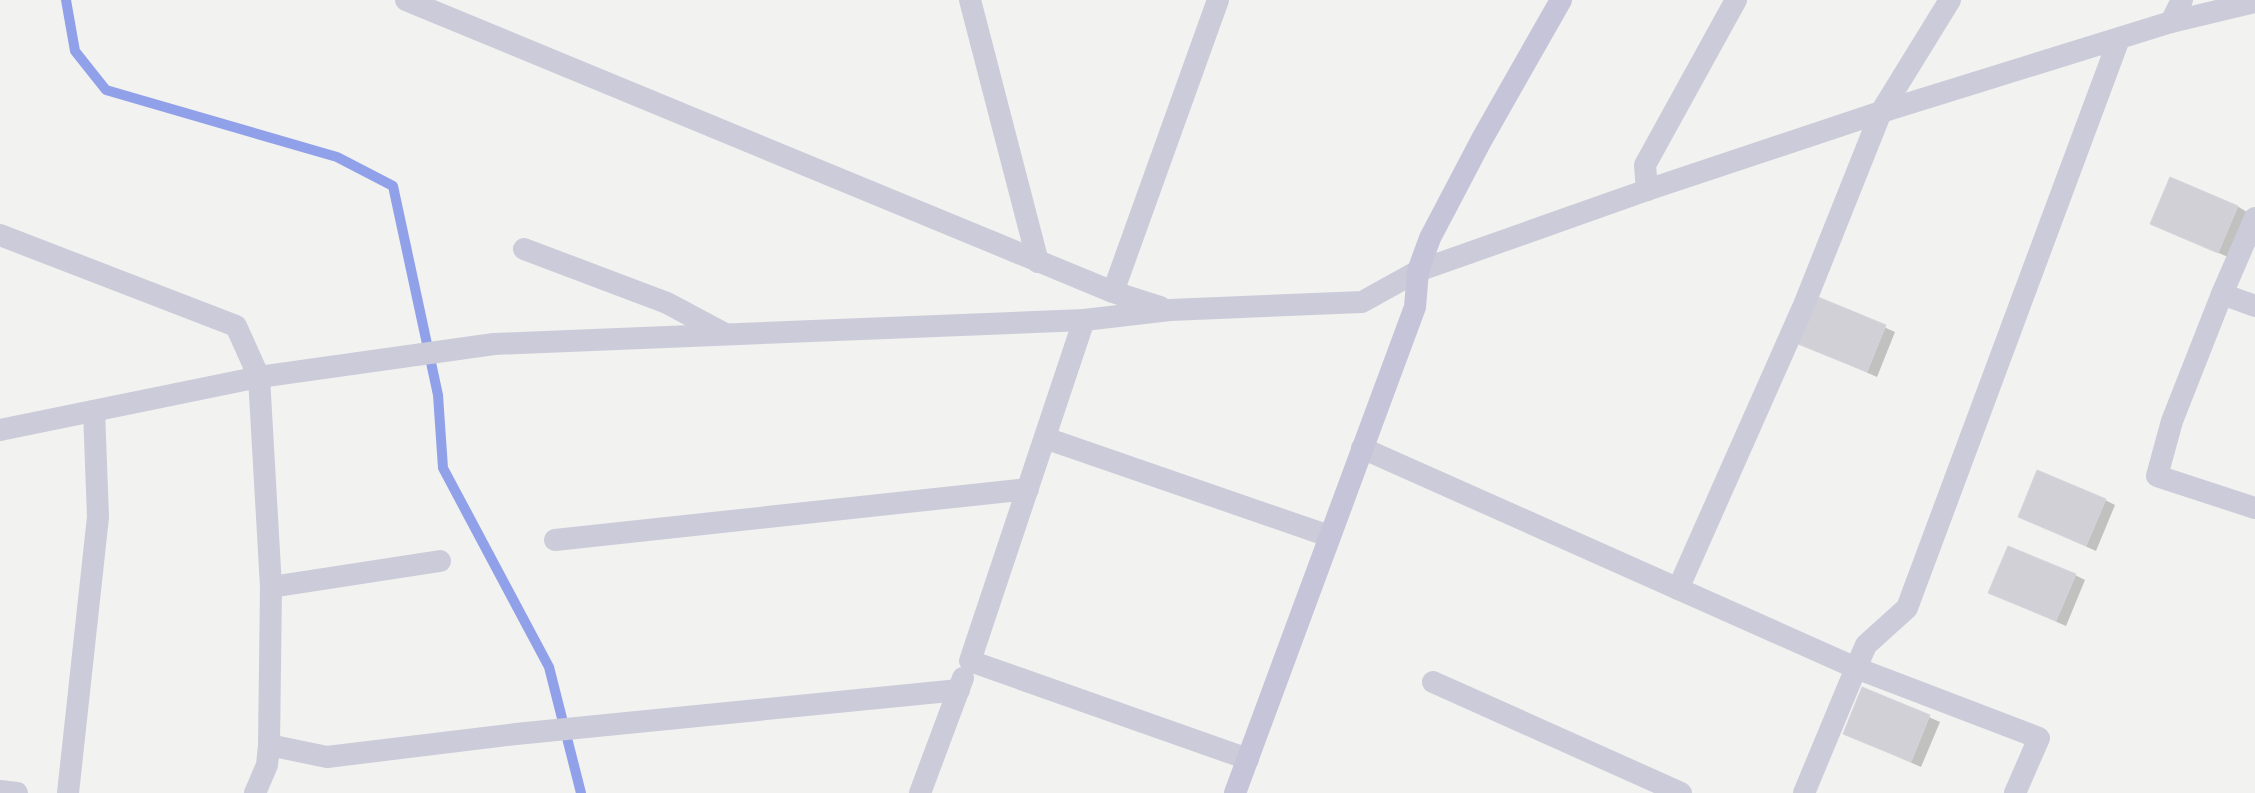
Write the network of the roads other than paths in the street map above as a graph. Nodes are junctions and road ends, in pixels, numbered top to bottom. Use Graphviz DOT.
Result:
graph roads {
  1 [pos="406,0"];
  2 [pos="970,0"];
  3 [pos="1218,0"];
  4 [pos="1562,0"];
  5 [pos="1736,0"];
  6 [pos="1950,0"];
  7 [pos="2182,0"];
  8 [pos="2255,2"];
  9 [pos="2171,22"];
  10 [pos="2119,39"];
  11 [pos="1881,112"];
  12 [pos="1647,190"];
  13 [pos="2255,218"];
  14 [pos="0,235"];
  15 [pos="524,249"];
  16 [pos="1038,262"];
  17 [pos="1418,271"];
  18 [pos="1113,292"];
  19 [pos="2222,294"];
  20 [pos="2255,306"];
  21 [pos="1170,310"];
  22 [pos="1084,320"];
  23 [pos="725,334"];
  24 [pos="259,377"];
  25 [pos="94,412"];
  26 [pos="0,430"];
  27 [pos="1045,438"];
  28 [pos="1362,448"];
  29 [pos="1028,489"];
  30 [pos="2255,508"];
  31 [pos="1329,536"];
  32 [pos="555,540"];
  33 [pos="440,561"];
  34 [pos="271,587"];
  35 [pos="1678,589"];
  36 [pos="970,661"];
  37 [pos="1856,668"];
  38 [pos="1433,682"];
  39 [pos="959,690"];
  40 [pos="269,745"];
  41 [pos="1248,759"];
  42 [pos="0,791"];
  43 [pos="17,793"];
  44 [pos="68,793"];
  45 [pos="255,793"];
  46 [pos="920,793"];
  47 [pos="1235,793"];
  48 [pos="1681,793"];
  49 [pos="1804,793"];
  50 [pos="2015,793"];
  1 -- 16 [label="street"];
  2 -- 16 [label="street"];
  3 -- 18 [label="street"];
  4 -- 17 [label="main road"];
  5 -- 12 [label="street"];
  6 -- 11 [label="street"];
  7 -- 9 [label="street"];
  8 -- 9 [label="street"];
  9 -- 10 [label="street"];
  10 -- 11 [label="street"];
  10 -- 37 [label="street"];
  11 -- 12 [label="street"];
  11 -- 35 [label="street"];
  12 -- 17 [label="street"];
  13 -- 19 [label="street"];
  14 -- 24 [label="street"];
  15 -- 23 [label="street"];
  16 -- 18 [label="street"];
  17 -- 21 [label="street"];
  17 -- 28 [label="main road"];
  18 -- 21 [label="street"];
  19 -- 20 [label="street"];
  19 -- 30 [label="street"];
  21 -- 22 [label="street"];
  22 -- 23 [label="street"];
  22 -- 27 [label="street"];
  23 -- 24 [label="street"];
  24 -- 25 [label="street"];
  24 -- 34 [label="street"];
  25 -- 26 [label="street"];
  25 -- 44 [label="street"];
  27 -- 29 [label="street"];
  27 -- 31 [label="street"];
  28 -- 31 [label="main road"];
  28 -- 35 [label="street"];
  29 -- 32 [label="street"];
  29 -- 36 [label="street"];
  31 -- 41 [label="main road"];
  33 -- 34 [label="street"];
  34 -- 40 [label="street"];
  35 -- 37 [label="street"];
  36 -- 39 [label="street"];
  36 -- 41 [label="street"];
  37 -- 49 [label="street"];
  37 -- 50 [label="street"];
  38 -- 48 [label="street"];
  39 -- 40 [label="street"];
  39 -- 46 [label="street"];
  40 -- 45 [label="street"];
  41 -- 47 [label="main road"];
  42 -- 43 [label="street"];
}
